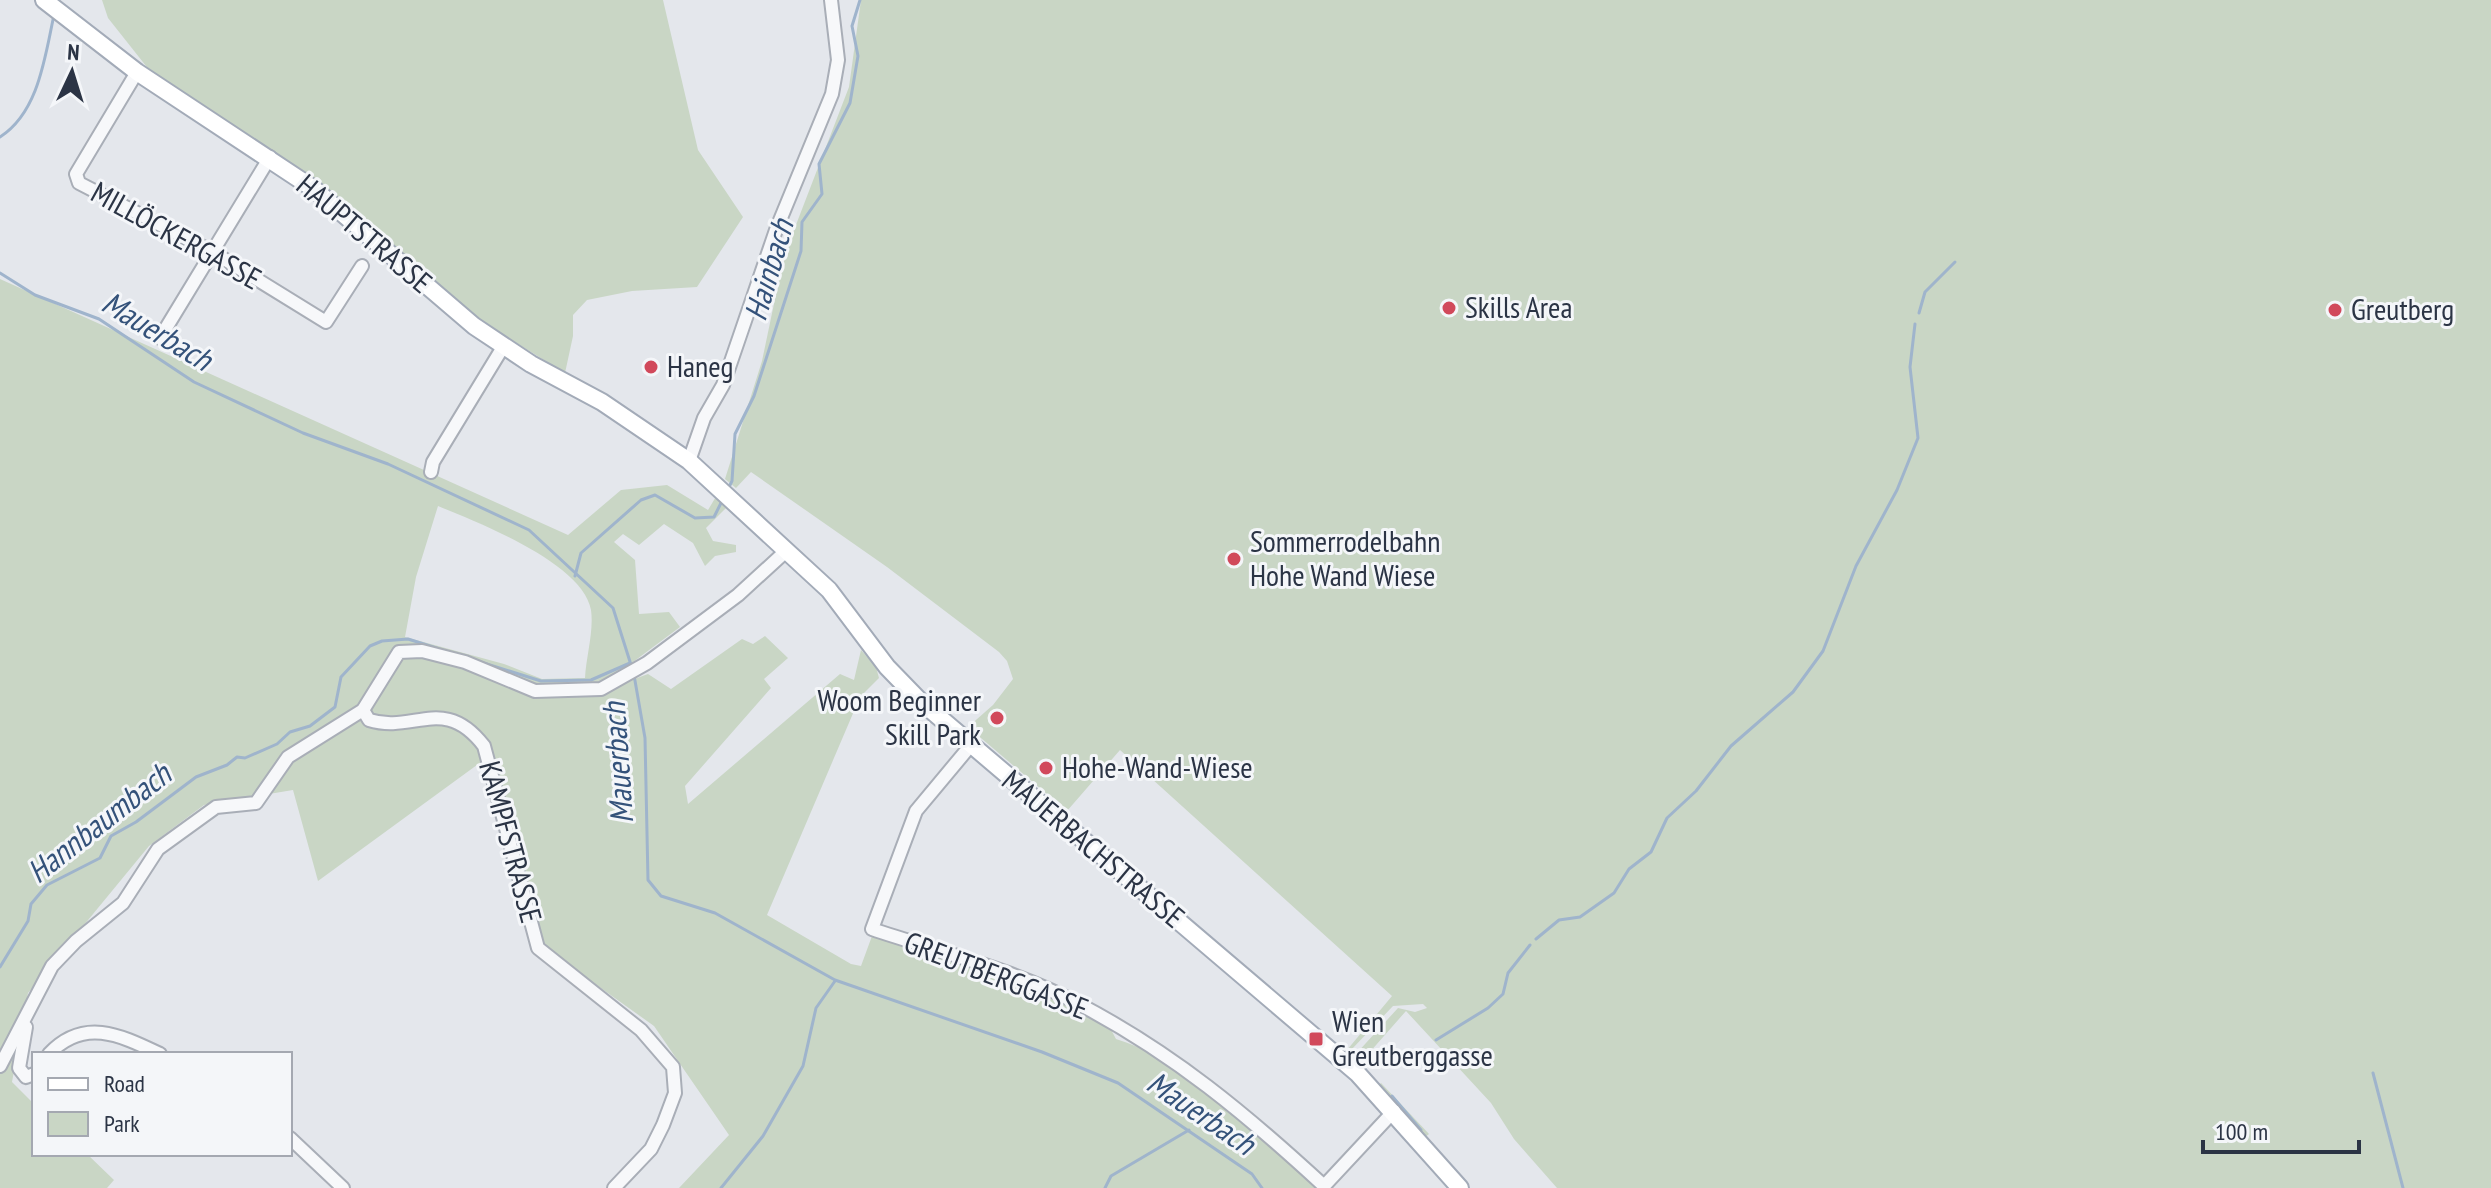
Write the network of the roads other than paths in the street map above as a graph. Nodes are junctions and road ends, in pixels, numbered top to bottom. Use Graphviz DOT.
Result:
graph roads {
  1 [pos="831,0"];
  2 [pos="46,1"];
  3 [pos="137,72"];
  4 [pos="270,157"];
  5 [pos="211,251"];
  6 [pos="362,266"];
  7 [pos="160,338"];
  8 [pos="503,347"];
  9 [pos="689,461"];
  10 [pos="431,472"];
  11 [pos="785,552"];
  12 [pos="363,710"];
  13 [pos="971,745"];
  14 [pos="27,1020"];
  15 [pos="51,1052"];
  16 [pos="155,1052"];
  17 [pos="0,1066"];
  18 [pos="32,1075"];
  19 [pos="1394,1111"];
  20 [pos="292,1140"];
  21 [pos="1326,1187"];
  22 [pos="343,1188"];
  23 [pos="614,1188"];
  24 [pos="1460,1188"];
  1 -- 9 [label="street"];
  2 -- 3 [label="main road, HAUPTSTRASSE"];
  3 -- 4 [label="main road, HAUPTSTRASSE"];
  3 -- 5 [label="street, MILLÖCKERGASSE"];
  4 -- 5 [label="street"];
  4 -- 8 [label="main road, HAUPTSTRASSE"];
  5 -- 6 [label="street, MILLÖCKERGASSE"];
  5 -- 7 [label="street"];
  8 -- 9 [label="main road, HAUPTSTRASSE"];
  8 -- 10 [label="street"];
  9 -- 11 [label="main road, MAUERBACHSTRASSE"];
  11 -- 12 [label="street"];
  11 -- 13 [label="main road, MAUERBACHSTRASSE"];
  12 -- 14 [label="street"];
  12 -- 23 [label="street, KAMPFSTRASSE"];
  13 -- 19 [label="main road, MAUERBACHSTRASSE"];
  13 -- 21 [label="street, GREUTBERGGASSE"];
  14 -- 17 [label="street"];
  14 -- 18 [label="street"];
  15 -- 16 [label="street"];
  19 -- 21 [label="street, GREUTBERGGASSE"];
  19 -- 24 [label="main road, MAUERBACHSTRASSE"];
  20 -- 22 [label="street"];
}
